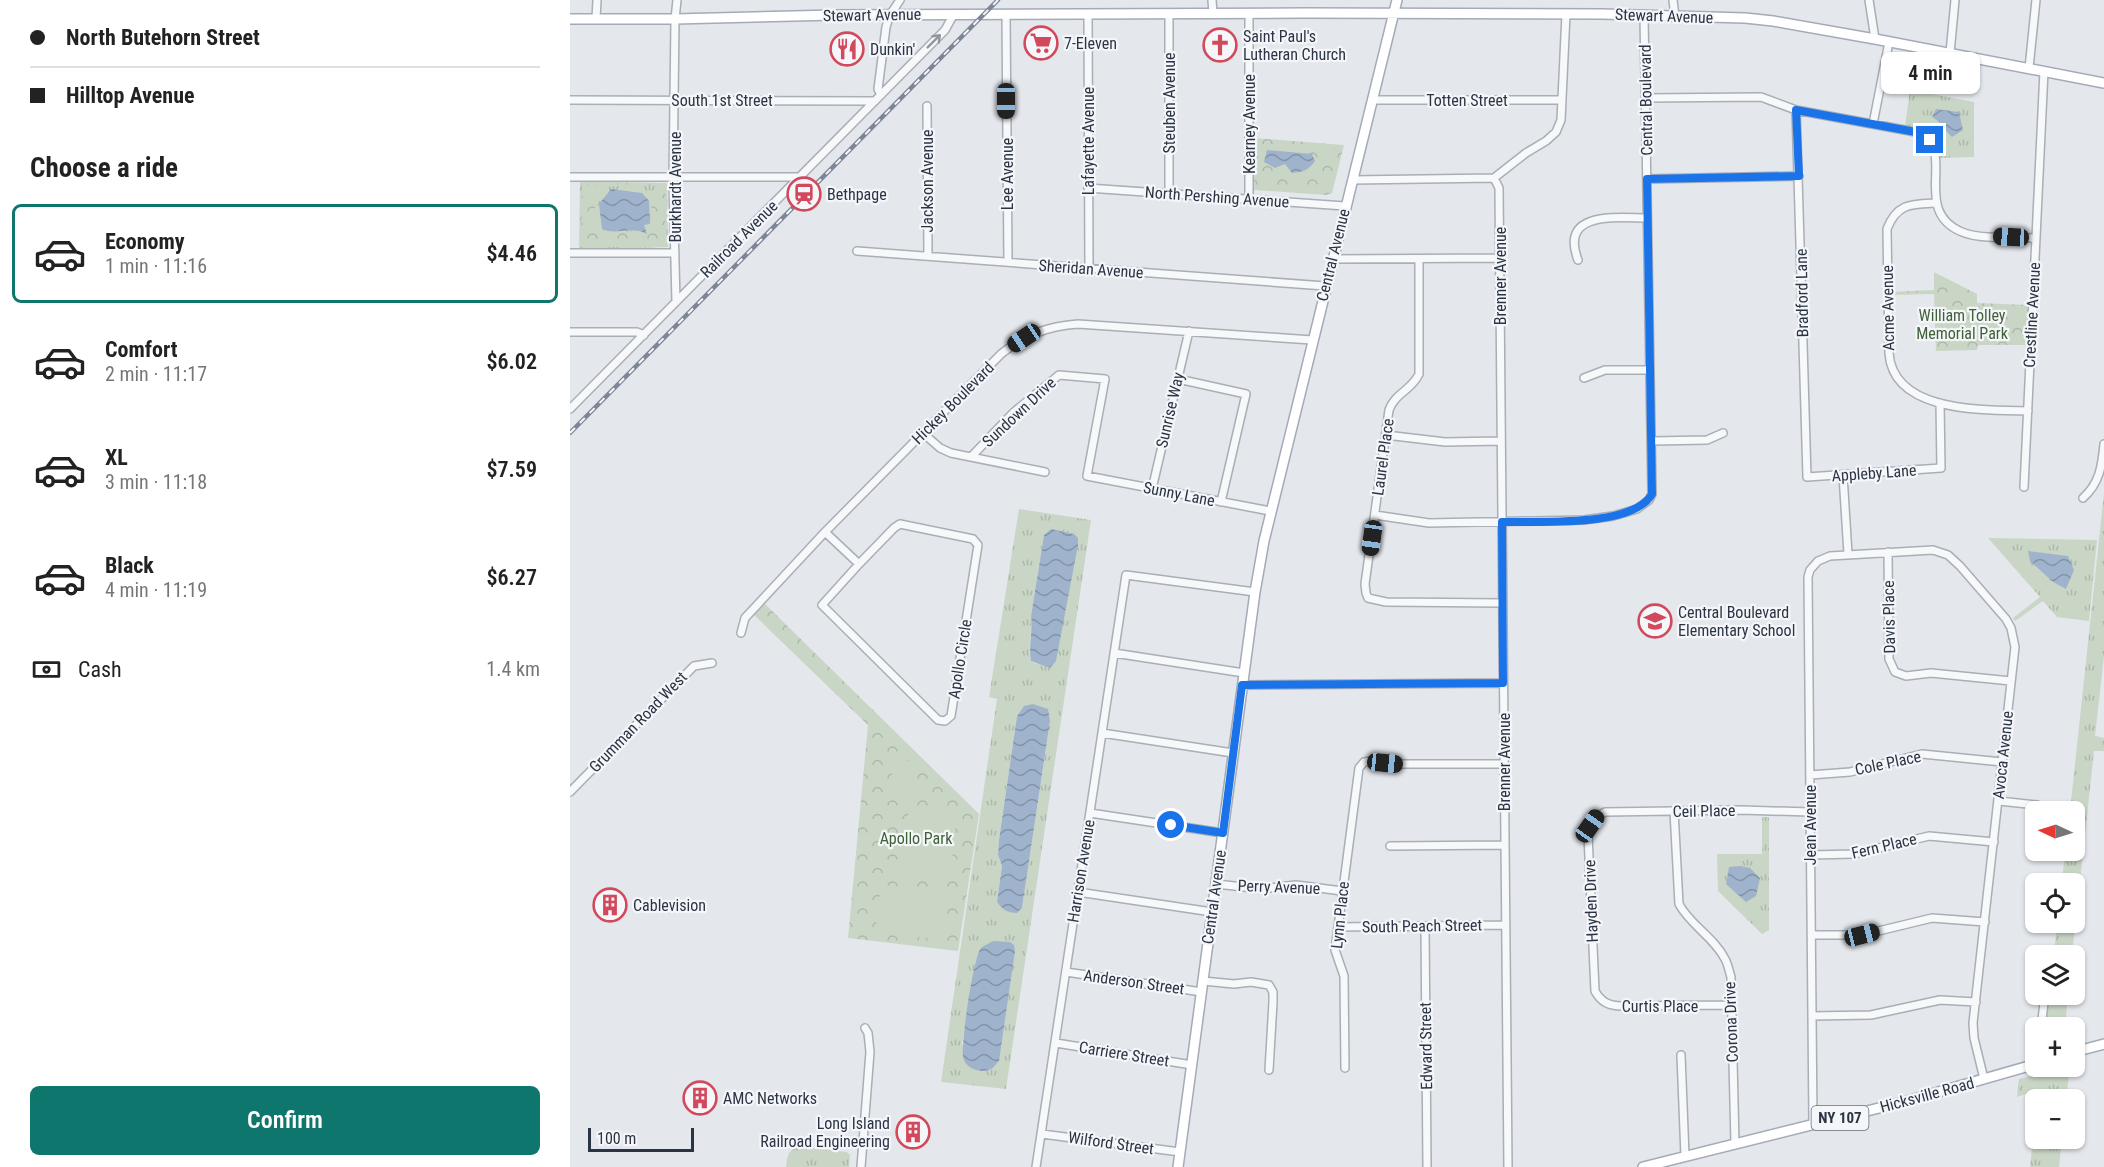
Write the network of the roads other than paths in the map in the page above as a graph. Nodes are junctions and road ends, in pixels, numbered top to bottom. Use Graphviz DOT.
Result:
graph roads {
  1 [pos="597,0"];
  2 [pos="677,0"];
  3 [pos="900,0"];
  4 [pos="1212,0"];
  5 [pos="1397,0"];
  6 [pos="1673,0"];
  7 [pos="1869,0"];
  8 [pos="1955,0"];
  9 [pos="2036,0"];
  10 [pos="1169,13"];
  11 [pos="1213,13"];
  12 [pos="1393,13"];
  13 [pos="954,14"];
  14 [pos="1006,14"];
  15 [pos="1088,14"];
  16 [pos="1250,14"];
  17 [pos="1566,14"];
  18 [pos="890,15"];
  19 [pos="1644,16"];
  20 [pos="1675,17"];
  21 [pos="570,19"];
  22 [pos="596,19"];
  23 [pos="675,20"];
  24 [pos="1875,39"];
  25 [pos="1889,42"];
  26 [pos="1950,53"];
  27 [pos="2029,68"];
  28 [pos="2044,71"];
  29 [pos="2104,82"];
  30 [pos="881,95"];
  31 [pos="1646,98"];
  32 [pos="570,100"];
  33 [pos="675,100"];
  34 [pos="1372,100"];
  35 [pos="1562,100"];
  36 [pos="875,101"];
  37 [pos="927,106"];
  38 [pos="1796,110"];
  39 [pos="1874,124"];
  40 [pos="674,176"];
  41 [pos="1799,176"];
  42 [pos="570,177"];
  43 [pos="800,177"];
  44 [pos="1494,178"];
  45 [pos="1647,179"];
  46 [pos="1352,180"];
  47 [pos="1088,188"];
  48 [pos="1169,194"];
  49 [pos="1249,199"];
  50 [pos="1935,203"];
  51 [pos="1345,206"];
  52 [pos="1647,218"];
  53 [pos="2036,238"];
  54 [pos="857,251"];
  55 [pos="570,253"];
  56 [pos="675,254"];
  57 [pos="928,256"];
  58 [pos="1499,258"];
  59 [pos="1332,259"];
  60 [pos="1419,259"];
  61 [pos="1578,260"];
  62 [pos="1008,262"];
  63 [pos="1089,268"];
  64 [pos="1325,286"];
  65 [pos="676,302"];
  66 [pos="1189,331"];
  67 [pos="570,332"];
  68 [pos="644,335"];
  69 [pos="1312,340"];
  70 [pos="1650,370"];
  71 [pos="1584,378"];
  72 [pos="1178,379"];
  73 [pos="1940,403"];
  74 [pos="570,409"];
  75 [pos="2028,411"];
  76 [pos="923,433"];
  77 [pos="1723,434"];
  78 [pos="1386,435"];
  79 [pos="1501,441"];
  80 [pos="1652,441"];
  81 [pos="2104,444"];
  82 [pos="971,457"];
  83 [pos="1045,472"];
  84 [pos="1843,475"];
  85 [pos="1088,476"];
  86 [pos="1807,477"];
  87 [pos="2024,487"];
  88 [pos="1152,489"];
  89 [pos="2083,498"];
  90 [pos="1221,502"];
  91 [pos="1270,511"];
  92 [pos="1375,515"];
  93 [pos="1502,522"];
  94 [pos="825,532"];
  95 [pos="1888,552"];
  96 [pos="1848,554"];
  97 [pos="859,564"];
  98 [pos="1255,592"];
  99 [pos="1503,603"];
  100 [pos="741,633"];
  101 [pos="1114,653"];
  102 [pos="712,663"];
  103 [pos="1239,673"];
  104 [pos="2011,681"];
  105 [pos="1503,683"];
  106 [pos="1242,685"];
  107 [pos="1102,733"];
  108 [pos="1233,753"];
  109 [pos="2002,762"];
  110 [pos="1504,764"];
  111 [pos="1810,775"];
  112 [pos="570,792"];
  113 [pos="1999,801"];
  114 [pos="2025,804"];
  115 [pos="1674,811"];
  116 [pos="1810,812"];
  117 [pos="1090,813"];
  118 [pos="1600,815"];
  119 [pos="1223,833"];
  120 [pos="1994,843"];
  121 [pos="1504,844"];
  122 [pos="1390,846"];
  123 [pos="1810,855"];
  124 [pos="1216,884"];
  125 [pos="1342,891"];
  126 [pos="1078,892"];
  127 [pos="1212,912"];
  128 [pos="1985,922"];
  129 [pos="1505,925"];
  130 [pos="1425,926"];
  131 [pos="1338,927"];
  132 [pos="1812,935"];
  133 [pos="1066,972"];
  134 [pos="1203,981"];
  135 [pos="1595,991"];
  136 [pos="1202,992"];
  137 [pos="1976,1002"];
  138 [pos="1731,1005"];
  139 [pos="1812,1016"];
  140 [pos="865,1028"];
  141 [pos="1056,1043"];
  142 [pos="2104,1044"];
  143 [pos="2085,1049"];
  144 [pos="1681,1055"];
  145 [pos="1192,1065"];
  146 [pos="2025,1067"];
  147 [pos="1346,1068"];
  148 [pos="1269,1070"];
  149 [pos="1984,1079"];
  150 [pos="1813,1124"];
  151 [pos="1042,1134"];
  152 [pos="1735,1144"];
  153 [pos="1685,1156"];
  154 [pos="1179,1161"];
  155 [pos="861,1167"];
  156 [pos="1036,1167"];
  157 [pos="1427,1167"];
  158 [pos="1508,1167"];
  159 [pos="1643,1167"];
  1 -- 22 [label="street"];
  2 -- 23 [label="street, Burkhardt Avenue"];
  3 -- 18 [label="street"];
  4 -- 11 [label="street"];
  5 -- 12 [label="main road, Central Avenue"];
  6 -- 20 [label="street"];
  7 -- 24 [label="street"];
  8 -- 26 [label="street"];
  9 -- 27 [label="street"];
  10 -- 11 [label="main road, Stewart Avenue"];
  10 -- 15 [label="main road, Stewart Avenue"];
  10 -- 48 [label="street, Steuben Avenue"];
  11 -- 16 [label="main road, Stewart Avenue"];
  12 -- 16 [label="main road, Stewart Avenue"];
  12 -- 17 [label="main road, Stewart Avenue"];
  12 -- 34 [label="main road, Central Avenue"];
  13 -- 14 [label="main road, Stewart Avenue"];
  13 -- 18 [label="main road, Stewart Avenue"];
  30 -- 13 [label="street, Railroad Avenue, one-way"];
  14 -- 15 [label="main road, Stewart Avenue"];
  14 -- 62 [label="street, Lee Avenue"];
  15 -- 47 [label="street, Lafayette Avenue"];
  16 -- 49 [label="street, Kearney Avenue"];
  17 -- 19 [label="main road, Stewart Avenue"];
  17 -- 35 [label="street"];
  18 -- 23 [label="main road, Stewart Avenue"];
  18 -- 30 [label="street"];
  19 -- 20 [label="main road, Stewart Avenue"];
  19 -- 31 [label="street, Central Boulevard"];
  20 -- 24 [label="main road, Stewart Avenue"];
  21 -- 22 [label="main road, Stewart Avenue"];
  22 -- 23 [label="main road, Stewart Avenue"];
  23 -- 33 [label="street, Burkhardt Avenue"];
  24 -- 25 [label="main road, Stewart Avenue"];
  25 -- 26 [label="main road, Stewart Avenue"];
  25 -- 39 [label="street"];
  26 -- 27 [label="main road, Stewart Avenue"];
  27 -- 28 [label="main road, Stewart Avenue"];
  28 -- 29 [label="main road, Stewart Avenue"];
  28 -- 53 [label="street, Crestline Avenue"];
  30 -- 36 [label="street, Railroad Avenue"];
  31 -- 38 [label="street"];
  31 -- 45 [label="street, Central Boulevard"];
  32 -- 33 [label="street, South 1st Street"];
  33 -- 36 [label="street, South 1st Street"];
  33 -- 40 [label="street, Burkhardt Avenue"];
  34 -- 35 [label="street, Totten Street"];
  34 -- 46 [label="main road, Central Avenue"];
  35 -- 44 [label="street"];
  36 -- 43 [label="street, Railroad Avenue"];
  37 -- 57 [label="street, Jackson Avenue"];
  38 -- 39 [label="street"];
  38 -- 41 [label="street, Bradford Lane"];
  39 -- 50 [label="street"];
  40 -- 42 [label="street"];
  40 -- 43 [label="street"];
  40 -- 56 [label="street, Burkhardt Avenue"];
  41 -- 45 [label="street"];
  41 -- 86 [label="street, Bradford Lane"];
  43 -- 65 [label="street, Railroad Avenue"];
  44 -- 46 [label="street"];
  44 -- 58 [label="street, Brenner Avenue"];
  45 -- 52 [label="street, Central Boulevard"];
  46 -- 51 [label="main road, Central Avenue"];
  47 -- 48 [label="street, North Pershing Avenue"];
  47 -- 63 [label="street, Lafayette Avenue"];
  48 -- 49 [label="street, North Pershing Avenue"];
  49 -- 51 [label="street, North Pershing Avenue"];
  50 -- 53 [label="street"];
  50 -- 73 [label="street, Acme Avenue"];
  51 -- 59 [label="main road, Central Avenue"];
  52 -- 61 [label="street"];
  52 -- 70 [label="street, Central Boulevard"];
  53 -- 75 [label="street, Crestline Avenue"];
  54 -- 57 [label="street, Sheridan Avenue"];
  55 -- 56 [label="street"];
  56 -- 65 [label="street, Burkhardt Avenue"];
  57 -- 62 [label="street, Sheridan Avenue"];
  58 -- 60 [label="street"];
  58 -- 79 [label="street, Brenner Avenue"];
  59 -- 60 [label="street"];
  59 -- 64 [label="main road, Central Avenue"];
  60 -- 78 [label="street, Laurel Place"];
  62 -- 63 [label="street, Sheridan Avenue"];
  63 -- 64 [label="street, Sheridan Avenue"];
  64 -- 69 [label="main road, Central Avenue"];
  65 -- 68 [label="street, Railroad Avenue"];
  66 -- 69 [label="street, Hickey Boulevard"];
  66 -- 72 [label="street, Sunrise Way"];
  66 -- 76 [label="street, Hickey Boulevard"];
  67 -- 68 [label="street"];
  68 -- 74 [label="street, Railroad Avenue"];
  69 -- 91 [label="main road, Central Avenue"];
  70 -- 71 [label="street"];
  70 -- 80 [label="street, Central Boulevard"];
  72 -- 88 [label="street, Sunrise Way"];
  72 -- 90 [label="street"];
  73 -- 75 [label="street, Acme Avenue"];
  73 -- 84 [label="street, Appleby Lane"];
  75 -- 87 [label="street, Crestline Avenue"];
  76 -- 82 [label="street"];
  76 -- 94 [label="street, Hickey Boulevard"];
  77 -- 80 [label="street"];
  78 -- 79 [label="street"];
  78 -- 92 [label="street, Laurel Place"];
  79 -- 93 [label="street, Brenner Avenue"];
  80 -- 93 [label="street, Central Boulevard"];
  81 -- 89 [label="street"];
  82 -- 83 [label="street"];
  82 -- 85 [label="street, Sundown Drive"];
  84 -- 86 [label="street, Appleby Lane"];
  84 -- 96 [label="street"];
  85 -- 88 [label="street, Sunny Lane"];
  88 -- 90 [label="street, Sunny Lane"];
  90 -- 91 [label="street, Sunny Lane"];
  91 -- 98 [label="main road, Central Avenue"];
  92 -- 93 [label="street, Central Boulevard"];
  92 -- 99 [label="street, Laurel Place"];
  93 -- 99 [label="street, Brenner Avenue"];
  94 -- 97 [label="street"];
  94 -- 100 [label="street, Hickey Boulevard"];
  95 -- 96 [label="street, Avoca Avenue"];
  95 -- 104 [label="street, Avoca Avenue"];
  95 -- 104 [label="street, Davis Place"];
  96 -- 111 [label="street, Jean Avenue"];
  97 -- 97 [label="street, Apollo Circle"];
  98 -- 101 [label="street, Harrison Avenue"];
  98 -- 103 [label="main road, Central Avenue"];
  99 -- 105 [label="street, Brenner Avenue"];
  101 -- 103 [label="street"];
  101 -- 107 [label="street, Harrison Avenue"];
  102 -- 112 [label="street, Grumman Road West"];
  103 -- 106 [label="main road, Central Avenue"];
  104 -- 109 [label="street, Avoca Avenue"];
  105 -- 106 [label="street"];
  105 -- 110 [label="street, Brenner Avenue"];
  106 -- 108 [label="main road, Central Avenue"];
  107 -- 108 [label="street"];
  107 -- 117 [label="street, Harrison Avenue"];
  108 -- 119 [label="main road, Central Avenue"];
  109 -- 111 [label="street, Cole Place"];
  109 -- 113 [label="street, Avoca Avenue"];
  110 -- 121 [label="street, Brenner Avenue"];
  110 -- 125 [label="street, Lynn Place"];
  111 -- 116 [label="street, Jean Avenue"];
  113 -- 114 [label="street"];
  113 -- 120 [label="street, Avoca Avenue"];
  115 -- 116 [label="street, Ceil Place"];
  115 -- 118 [label="street, Ceil Place"];
  115 -- 138 [label="street, Corona Drive"];
  116 -- 123 [label="street, Jean Avenue"];
  117 -- 119 [label="street"];
  117 -- 126 [label="street, Harrison Avenue"];
  118 -- 135 [label="street, Hayden Drive"];
  119 -- 124 [label="main road, Central Avenue"];
  120 -- 123 [label="street, Fern Place"];
  120 -- 128 [label="street, Avoca Avenue"];
  121 -- 122 [label="street"];
  121 -- 129 [label="street, Brenner Avenue"];
  123 -- 132 [label="street, Jean Avenue"];
  124 -- 125 [label="street, Perry Avenue"];
  124 -- 127 [label="main road, Central Avenue"];
  125 -- 131 [label="street, Lynn Place"];
  126 -- 127 [label="street"];
  126 -- 133 [label="street, Harrison Avenue"];
  127 -- 134 [label="main road, Central Avenue"];
  128 -- 132 [label="street"];
  128 -- 137 [label="street, Avoca Avenue"];
  129 -- 130 [label="street, South Peach Street"];
  129 -- 158 [label="street, Brenner Avenue"];
  130 -- 131 [label="street, South Peach Street"];
  130 -- 157 [label="street, Edward Street"];
  131 -- 147 [label="street, Lynn Place"];
  132 -- 139 [label="street, Jean Avenue"];
  133 -- 136 [label="street, Anderson Street"];
  133 -- 141 [label="street, Harrison Avenue"];
  134 -- 136 [label="main road, Central Avenue"];
  134 -- 148 [label="street"];
  135 -- 138 [label="street, Curtis Place"];
  136 -- 145 [label="main road, Central Avenue"];
  137 -- 139 [label="street"];
  137 -- 149 [label="street, Avoca Avenue"];
  138 -- 152 [label="street, Corona Drive"];
  139 -- 150 [label="street, Jean Avenue"];
  140 -- 155 [label="street"];
  141 -- 145 [label="street, Carriere Street"];
  141 -- 151 [label="street, Harrison Avenue"];
  142 -- 143 [label="main road"];
  144 -- 153 [label="street"];
  145 -- 154 [label="main road, Central Avenue"];
  146 -- 149 [label="main road, Hicksville Road / NY 107"];
  149 -- 150 [label="main road, Hicksville Road / NY 107"];
  150 -- 152 [label="main road, Hicksville Road / NY 107"];
  151 -- 154 [label="street, Wilford Street"];
  151 -- 156 [label="street, Harrison Avenue"];
  152 -- 153 [label="main road, Hicksville Road / NY 107"];
  153 -- 159 [label="main road, Hicksville Road / NY 107"];
}
